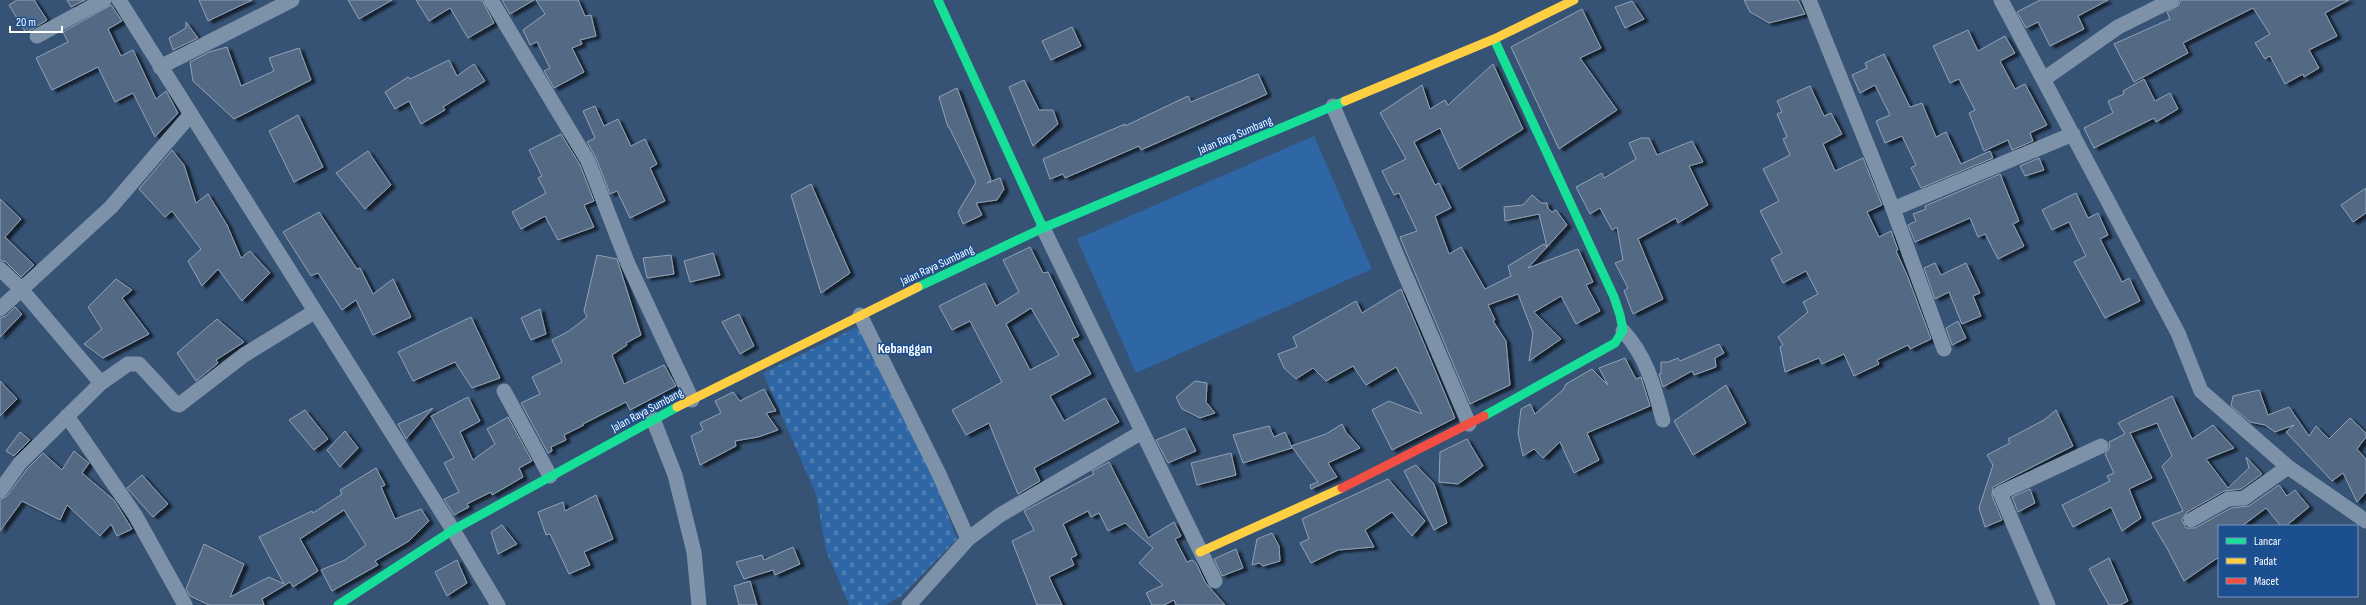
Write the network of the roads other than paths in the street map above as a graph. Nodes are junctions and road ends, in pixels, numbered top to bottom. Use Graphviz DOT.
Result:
graph roads {
  1 [pos="104,0"];
  2 [pos="120,0"];
  3 [pos="292,0"];
  4 [pos="491,0"];
  5 [pos="938,0"];
  6 [pos="1574,0"];
  7 [pos="1809,0"];
  8 [pos="2001,0"];
  9 [pos="2172,0"];
  10 [pos="1548,6"];
  11 [pos="37,36"];
  12 [pos="1494,39"];
  13 [pos="160,67"];
  14 [pos="2044,79"];
  15 [pos="1333,106"];
  16 [pos="191,114"];
  17 [pos="2073,134"];
  18 [pos="1893,209"];
  19 [pos="1043,228"];
  20 [pos="0,269"];
  21 [pos="21,289"];
  22 [pos="0,309"];
  23 [pos="314,312"];
  24 [pos="860,315"];
  25 [pos="1623,331"];
  26 [pos="1944,349"];
  27 [pos="102,383"];
  28 [pos="504,391"];
  29 [pos="692,400"];
  30 [pos="67,416"];
  31 [pos="653,419"];
  32 [pos="1663,420"];
  33 [pos="1469,424"];
  34 [pos="1142,432"];
  35 [pos="2101,446"];
  36 [pos="2288,467"];
  37 [pos="550,476"];
  38 [pos="0,490"];
  39 [pos="2191,520"];
  40 [pos="2366,521"];
  41 [pos="453,530"];
  42 [pos="968,539"];
  43 [pos="1200,552"];
  44 [pos="1215,581"];
  45 [pos="185,605"];
  46 [pos="338,605"];
  47 [pos="498,605"];
  48 [pos="699,605"];
  49 [pos="909,605"];
  50 [pos="2048,605"];
  1 -- 11 [label="street"];
  2 -- 13 [label="street"];
  3 -- 13 [label="street"];
  4 -- 29 [label="street"];
  5 -- 19 [label="street"];
  6 -- 10 [label="street, Jalan Raya Sumbang"];
  7 -- 18 [label="street"];
  8 -- 14 [label="street"];
  9 -- 14 [label="street"];
  10 -- 12 [label="street, Jalan Raya Sumbang"];
  12 -- 15 [label="street, Jalan Raya Sumbang"];
  12 -- 25 [label="street"];
  13 -- 16 [label="street"];
  14 -- 17 [label="street"];
  15 -- 19 [label="street, Jalan Raya Sumbang"];
  15 -- 33 [label="street"];
  16 -- 21 [label="street"];
  16 -- 23 [label="street"];
  17 -- 18 [label="street"];
  17 -- 36 [label="street"];
  18 -- 26 [label="street"];
  19 -- 24 [label="street, Jalan Raya Sumbang"];
  19 -- 34 [label="street"];
  20 -- 21 [label="street"];
  21 -- 22 [label="street"];
  21 -- 27 [label="street"];
  23 -- 27 [label="street"];
  23 -- 41 [label="street"];
  24 -- 29 [label="street, Jalan Raya Sumbang"];
  24 -- 42 [label="street"];
  25 -- 32 [label="street"];
  25 -- 33 [label="street"];
  27 -- 30 [label="street"];
  28 -- 37 [label="street"];
  29 -- 31 [label="street, Jalan Raya Sumbang"];
  30 -- 38 [label="street"];
  30 -- 45 [label="street"];
  31 -- 37 [label="street, Jalan Raya Sumbang"];
  31 -- 48 [label="street"];
  33 -- 43 [label="street"];
  34 -- 42 [label="street"];
  34 -- 43 [label="street"];
  35 -- 50 [label="street"];
  36 -- 39 [label="street"];
  36 -- 40 [label="street"];
  37 -- 41 [label="street, Jalan Raya Sumbang"];
  41 -- 46 [label="street, Jalan Raya Sumbang"];
  41 -- 47 [label="street"];
  42 -- 49 [label="street"];
  43 -- 44 [label="street"];
}
